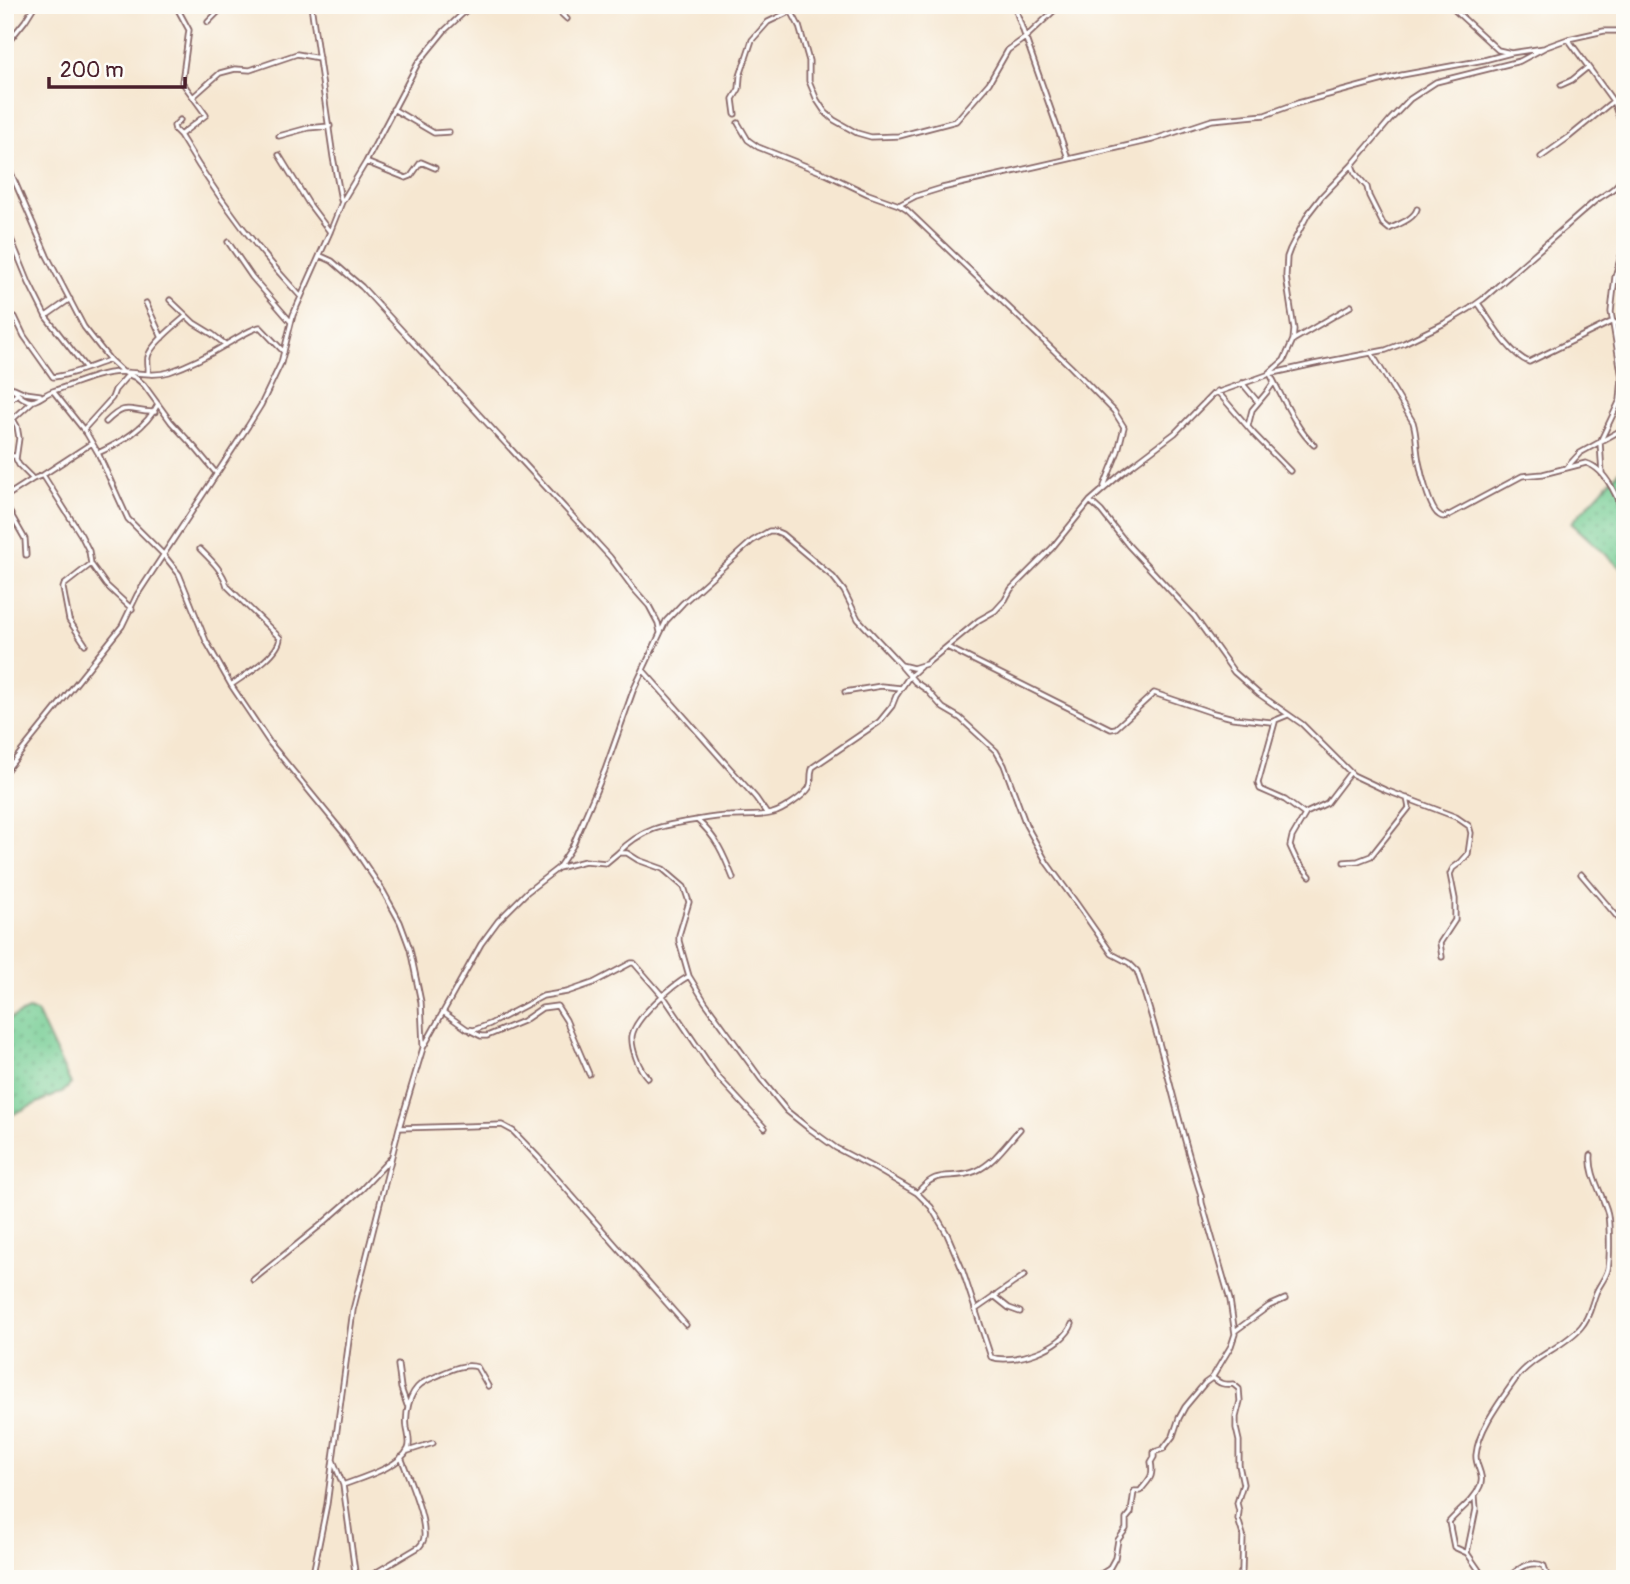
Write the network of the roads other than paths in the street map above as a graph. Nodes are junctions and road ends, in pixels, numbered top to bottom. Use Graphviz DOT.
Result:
graph roads {
  1 [pos="34,5"];
  2 [pos="225,5"];
  3 [pos="311,5"];
  4 [pos="472,5"];
  5 [pos="552,5"];
  6 [pos="789,5"];
  7 [pos="1014,5"];
  8 [pos="1060,5"];
  9 [pos="1449,5"];
  10 [pos="176,6"];
  11 [pos="791,11"];
  12 [pos="567,19"];
  13 [pos="208,22"];
  14 [pos="1625,31"];
  15 [pos="1025,38"];
  16 [pos="1568,39"];
  17 [pos="5,46"];
  18 [pos="1546,47"];
  19 [pos="1511,54"];
  20 [pos="319,58"];
  21 [pos="1588,66"];
  22 [pos="1561,85"];
  23 [pos="193,97"];
  24 [pos="1613,101"];
  25 [pos="393,109"];
  26 [pos="735,114"];
  27 [pos="180,120"];
  28 [pos="738,123"];
  29 [pos="330,126"];
  30 [pos="449,132"];
  31 [pos="1625,134"];
  32 [pos="180,135"];
  33 [pos="279,136"];
  34 [pos="279,155"];
  35 [pos="1541,157"];
  36 [pos="1068,158"];
  37 [pos="5,159"];
  38 [pos="366,162"];
  39 [pos="1352,165"];
  40 [pos="435,169"];
  41 [pos="1625,172"];
  42 [pos="342,202"];
  43 [pos="900,205"];
  44 [pos="1417,209"];
  45 [pos="5,224"];
  46 [pos="330,232"];
  47 [pos="228,242"];
  48 [pos="1625,242"];
  49 [pos="320,256"];
  50 [pos="301,298"];
  51 [pos="71,299"];
  52 [pos="170,300"];
  53 [pos="146,303"];
  54 [pos="1478,303"];
  55 [pos="1351,306"];
  56 [pos="46,316"];
  57 [pos="187,316"];
  58 [pos="15,317"];
  59 [pos="291,322"];
  60 [pos="1613,322"];
  61 [pos="1625,323"];
  62 [pos="162,338"];
  63 [pos="1293,341"];
  64 [pos="226,345"];
  65 [pos="284,352"];
  66 [pos="1371,354"];
  67 [pos="110,360"];
  68 [pos="85,367"];
  69 [pos="123,372"];
  70 [pos="148,373"];
  71 [pos="1269,374"];
  72 [pos="128,375"];
  73 [pos="5,381"];
  74 [pos="1274,382"];
  75 [pos="1242,383"];
  76 [pos="12,387"];
  77 [pos="53,391"];
  78 [pos="1217,391"];
  79 [pos="19,394"];
  80 [pos="43,396"];
  81 [pos="1620,400"];
  82 [pos="33,401"];
  83 [pos="1258,402"];
  84 [pos="5,403"];
  85 [pos="158,404"];
  86 [pos="162,411"];
  87 [pos="154,412"];
  88 [pos="1625,412"];
  89 [pos="106,422"];
  90 [pos="1248,426"];
  91 [pos="1625,428"];
  92 [pos="84,429"];
  93 [pos="1600,442"];
  94 [pos="92,443"];
  95 [pos="1314,444"];
  96 [pos="98,453"];
  97 [pos="16,456"];
  98 [pos="5,460"];
  99 [pos="1567,468"];
  100 [pos="1290,471"];
  101 [pos="216,473"];
  102 [pos="43,475"];
  103 [pos="1602,475"];
  104 [pos="33,479"];
  105 [pos="1103,489"];
  106 [pos="7,494"];
  107 [pos="1625,496"];
  108 [pos="1618,499"];
  109 [pos="1090,502"];
  110 [pos="5,504"];
  111 [pos="1625,523"];
  112 [pos="200,549"];
  113 [pos="163,554"];
  114 [pos="26,555"];
  115 [pos="91,564"];
  116 [pos="132,608"];
  117 [pos="660,634"];
  118 [pos="85,644"];
  119 [pos="946,646"];
  120 [pos="901,665"];
  121 [pos="922,666"];
  122 [pos="643,670"];
  123 [pos="909,677"];
  124 [pos="231,685"];
  125 [pos="901,688"];
  126 [pos="845,692"];
  127 [pos="1290,715"];
  128 [pos="1275,722"];
  129 [pos="5,772"];
  130 [pos="1350,773"];
  131 [pos="1407,798"];
  132 [pos="1306,813"];
  133 [pos="767,814"];
  134 [pos="697,820"];
  135 [pos="618,853"];
  136 [pos="1344,862"];
  137 [pos="558,868"];
  138 [pos="1581,874"];
  139 [pos="733,877"];
  140 [pos="1310,877"];
  141 [pos="1625,926"];
  142 [pos="1441,957"];
  143 [pos="689,976"];
  144 [pos="662,996"];
  145 [pos="443,1012"];
  146 [pos="471,1031"];
  147 [pos="423,1048"];
  148 [pos="589,1074"];
  149 [pos="648,1078"];
  150 [pos="399,1128"];
  151 [pos="765,1128"];
  152 [pos="1020,1129"];
  153 [pos="1591,1155"];
  154 [pos="392,1156"];
  155 [pos="917,1193"];
  156 [pos="1025,1275"];
  157 [pos="253,1280"];
  158 [pos="994,1296"];
  159 [pos="1286,1299"];
  160 [pos="975,1310"];
  161 [pos="1020,1312"];
  162 [pos="1072,1324"];
  163 [pos="686,1325"];
  164 [pos="1236,1331"];
  165 [pos="398,1365"];
  166 [pos="1212,1377"];
  167 [pos="488,1386"];
  168 [pos="408,1408"];
  169 [pos="433,1443"];
  170 [pos="408,1451"];
  171 [pos="401,1457"];
  172 [pos="333,1458"];
  173 [pos="343,1485"];
  174 [pos="1475,1496"];
  175 [pos="1467,1553"];
  176 [pos="312,1579"];
  177 [pos="356,1579"];
  178 [pos="365,1579"];
  179 [pos="1091,1579"];
  180 [pos="1236,1579"];
  181 [pos="1485,1579"];
  182 [pos="1507,1579"];
  183 [pos="1548,1579"];
  1 -- 17 [label="street"];
  2 -- 13 [label="street"];
  3 -- 20 [label="street"];
  4 -- 25 [label="street"];
  5 -- 12 [label="street"];
  6 -- 11 [label="street"];
  7 -- 15 [label="street"];
  8 -- 15 [label="street"];
  9 -- 19 [label="street"];
  10 -- 23 [label="street"];
  11 -- 15 [label="street"];
  11 -- 26 [label="street"];
  14 -- 16 [label="street"];
  15 -- 36 [label="street"];
  16 -- 18 [label="street"];
  16 -- 21 [label="street"];
  18 -- 19 [label="street"];
  18 -- 39 [label="street"];
  19 -- 36 [label="street"];
  20 -- 23 [label="street"];
  20 -- 29 [label="street"];
  21 -- 22 [label="street"];
  21 -- 24 [label="street"];
  23 -- 32 [label="street"];
  24 -- 31 [label="street"];
  24 -- 35 [label="street"];
  25 -- 30 [label="street"];
  25 -- 38 [label="street"];
  27 -- 32 [label="street"];
  28 -- 43 [label="street"];
  29 -- 33 [label="street"];
  29 -- 42 [label="street"];
  32 -- 50 [label="street"];
  34 -- 46 [label="street"];
  36 -- 43 [label="street"];
  37 -- 51 [label="street"];
  38 -- 40 [label="street"];
  38 -- 42 [label="street"];
  39 -- 44 [label="street"];
  39 -- 63 [label="street"];
  41 -- 54 [label="street"];
  42 -- 46 [label="street"];
  43 -- 105 [label="street"];
  45 -- 56 [label="street"];
  46 -- 49 [label="street"];
  47 -- 59 [label="street"];
  48 -- 60 [label="street"];
  49 -- 50 [label="street"];
  49 -- 117 [label="street"];
  50 -- 59 [label="street"];
  51 -- 56 [label="street"];
  51 -- 67 [label="street"];
  52 -- 57 [label="street"];
  53 -- 62 [label="street"];
  54 -- 60 [label="street"];
  54 -- 66 [label="street"];
  55 -- 63 [label="street"];
  56 -- 68 [label="street"];
  57 -- 62 [label="street"];
  57 -- 64 [label="street"];
  58 -- 68 [label="street"];
  59 -- 65 [label="street"];
  60 -- 61 [label="street"];
  60 -- 81 [label="street"];
  62 -- 70 [label="street"];
  63 -- 71 [label="street"];
  64 -- 65 [label="street"];
  64 -- 70 [label="street"];
  65 -- 101 [label="street"];
  66 -- 71 [label="street"];
  66 -- 99 [label="street"];
  67 -- 68 [label="street"];
  67 -- 69 [label="street"];
  69 -- 70 [label="street"];
  69 -- 72 [label="street"];
  69 -- 77 [label="street"];
  71 -- 74 [label="street"];
  71 -- 75 [label="street"];
  72 -- 85 [label="street"];
  72 -- 92 [label="street"];
  73 -- 76 [label="street"];
  74 -- 83 [label="street"];
  74 -- 95 [label="street"];
  75 -- 78 [label="street"];
  75 -- 83 [label="street"];
  76 -- 79 [label="street"];
  76 -- 80 [label="street"];
  77 -- 80 [label="street"];
  77 -- 92 [label="street"];
  78 -- 90 [label="street"];
  78 -- 105 [label="street"];
  79 -- 82 [label="street"];
  79 -- 84 [label="street"];
  80 -- 82 [label="street"];
  81 -- 88 [label="street"];
  81 -- 93 [label="street"];
  82 -- 97 [label="street"];
  83 -- 90 [label="street"];
  85 -- 86 [label="street"];
  85 -- 87 [label="street"];
  86 -- 87 [label="street"];
  86 -- 101 [label="street"];
  87 -- 89 [label="street"];
  87 -- 96 [label="street"];
  90 -- 100 [label="street"];
  91 -- 93 [label="street"];
  92 -- 94 [label="street"];
  93 -- 99 [label="street"];
  93 -- 103 [label="street"];
  94 -- 96 [label="street"];
  94 -- 102 [label="street"];
  96 -- 113 [label="street"];
  97 -- 98 [label="street"];
  97 -- 104 [label="street"];
  99 -- 103 [label="street"];
  101 -- 113 [label="street"];
  102 -- 104 [label="street"];
  102 -- 115 [label="street"];
  103 -- 108 [label="street"];
  104 -- 106 [label="street"];
  105 -- 109 [label="street"];
  107 -- 108 [label="street"];
  108 -- 111 [label="street"];
  109 -- 119 [label="street"];
  109 -- 127 [label="street"];
  110 -- 114 [label="street"];
  112 -- 124 [label="street"];
  113 -- 116 [label="street"];
  113 -- 124 [label="street"];
  115 -- 116 [label="street"];
  115 -- 118 [label="street"];
  116 -- 129 [label="street"];
  117 -- 120 [label="street"];
  117 -- 122 [label="street"];
  119 -- 121 [label="street"];
  119 -- 128 [label="street"];
  120 -- 121 [label="street"];
  120 -- 123 [label="street"];
  121 -- 123 [label="street"];
  122 -- 133 [label="street"];
  122 -- 137 [label="street"];
  123 -- 125 [label="street"];
  123 -- 164 [label="street"];
  124 -- 147 [label="street"];
  125 -- 126 [label="street"];
  125 -- 133 [label="street"];
  127 -- 128 [label="street"];
  127 -- 130 [label="street"];
  128 -- 132 [label="street"];
  130 -- 131 [label="street"];
  130 -- 132 [label="street"];
  131 -- 136 [label="street"];
  131 -- 142 [label="street"];
  132 -- 140 [label="street"];
  133 -- 134 [label="street"];
  134 -- 135 [label="street"];
  134 -- 139 [label="street"];
  135 -- 137 [label="street"];
  135 -- 143 [label="street"];
  137 -- 145 [label="street"];
  138 -- 141 [label="street"];
  143 -- 144 [label="street"];
  143 -- 155 [label="street"];
  144 -- 146 [label="street"];
  144 -- 149 [label="street"];
  144 -- 151 [label="street"];
  145 -- 146 [label="street"];
  145 -- 147 [label="street"];
  146 -- 148 [label="street"];
  147 -- 150 [label="street"];
  150 -- 154 [label="street"];
  150 -- 163 [label="street"];
  152 -- 155 [label="street"];
  153 -- 174 [label="street"];
  154 -- 157 [label="street"];
  154 -- 172 [label="street"];
  155 -- 160 [label="street"];
  156 -- 158 [label="street"];
  158 -- 160 [label="street"];
  158 -- 161 [label="street"];
  159 -- 164 [label="street"];
  160 -- 162 [label="street"];
  164 -- 166 [label="street"];
  165 -- 168 [label="street"];
  166 -- 179 [label="street"];
  166 -- 180 [label="street"];
  167 -- 168 [label="street"];
  168 -- 170 [label="street"];
  169 -- 170 [label="street"];
  170 -- 171 [label="street"];
  171 -- 173 [label="street"];
  171 -- 178 [label="street"];
  172 -- 173 [label="street"];
  172 -- 176 [label="street"];
  173 -- 177 [label="street"];
  174 -- 175 [label="street"];
  174 -- 175 [label="street"];
  175 -- 181 [label="street"];
  182 -- 183 [label="street"];
}
